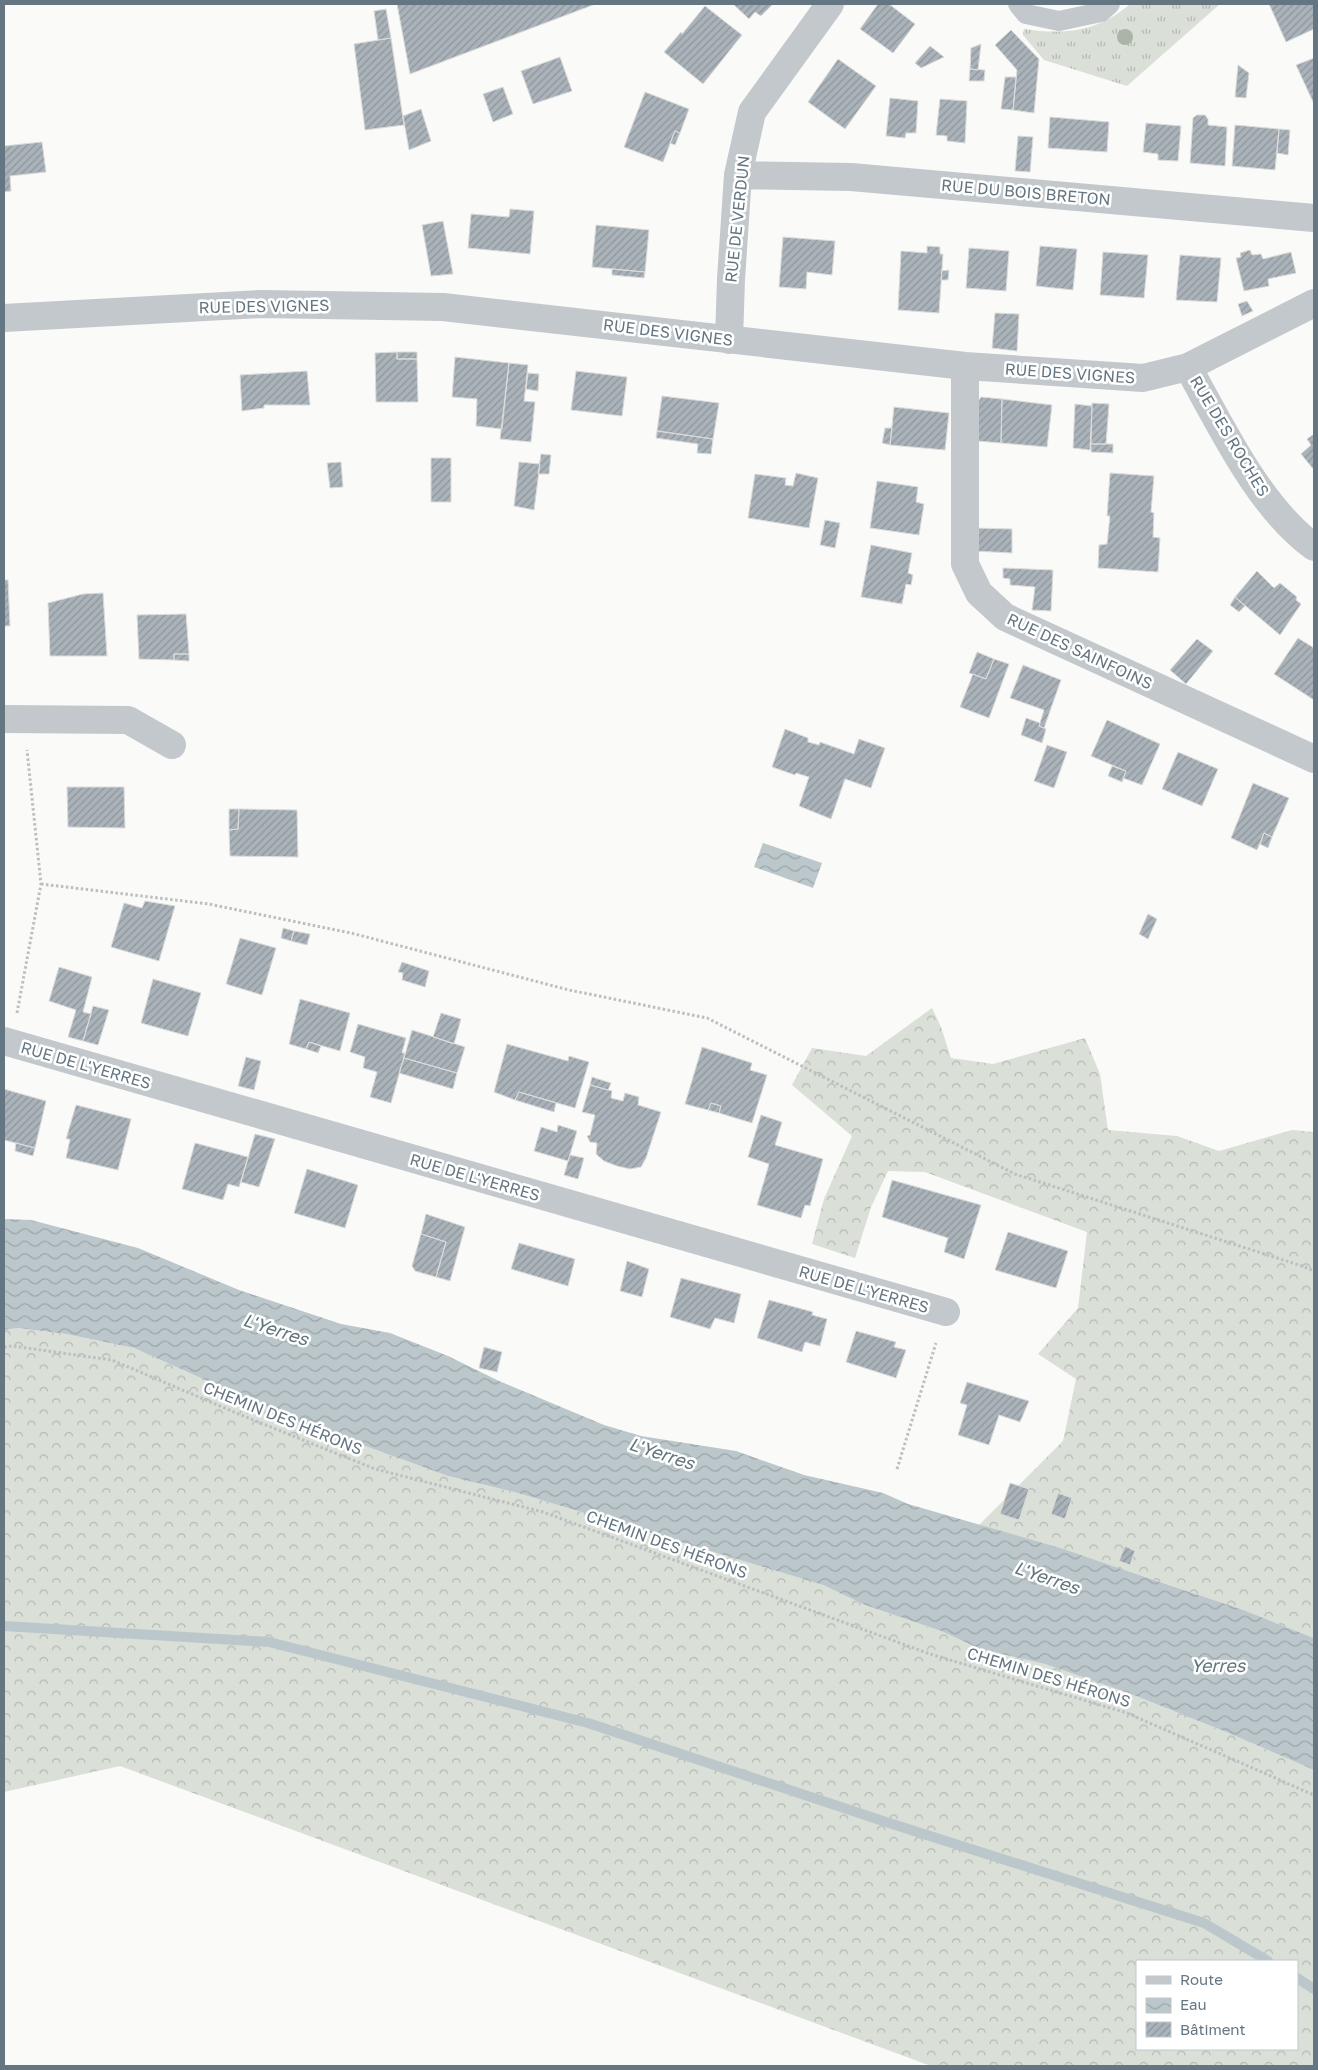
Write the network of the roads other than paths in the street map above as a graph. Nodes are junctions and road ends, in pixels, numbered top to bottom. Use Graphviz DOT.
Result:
graph roads {
  1 [pos="830,4"];
  2 [pos="1018,4"];
  3 [pos="1110,4"];
  4 [pos="738,175"];
  5 [pos="1314,218"];
  6 [pos="1314,303"];
  7 [pos="4,318"];
  8 [pos="729,340"];
  9 [pos="965,366"];
  10 [pos="1188,367"];
  11 [pos="1314,547"];
  12 [pos="14,720"];
  13 [pos="172,744"];
  14 [pos="1314,759"];
  15 [pos="7,1042"];
  16 [pos="946,1312"];
  1 -- 4 [label="street, RUE DE VERDUN"];
  2 -- 3 [label="lane"];
  4 -- 5 [label="street, RUE DU BOIS BRETON"];
  4 -- 8 [label="street, RUE DE VERDUN"];
  6 -- 10 [label="street, RUE DES VIGNES"];
  7 -- 8 [label="street, RUE DES VIGNES"];
  8 -- 9 [label="street, RUE DES VIGNES"];
  9 -- 10 [label="street, RUE DES VIGNES"];
  9 -- 14 [label="street, RUE DES SAINFOINS"];
  10 -- 11 [label="street, RUE DES ROCHES"];
  12 -- 13 [label="street"];
  15 -- 16 [label="street, RUE DE L'YERRES"];
}
